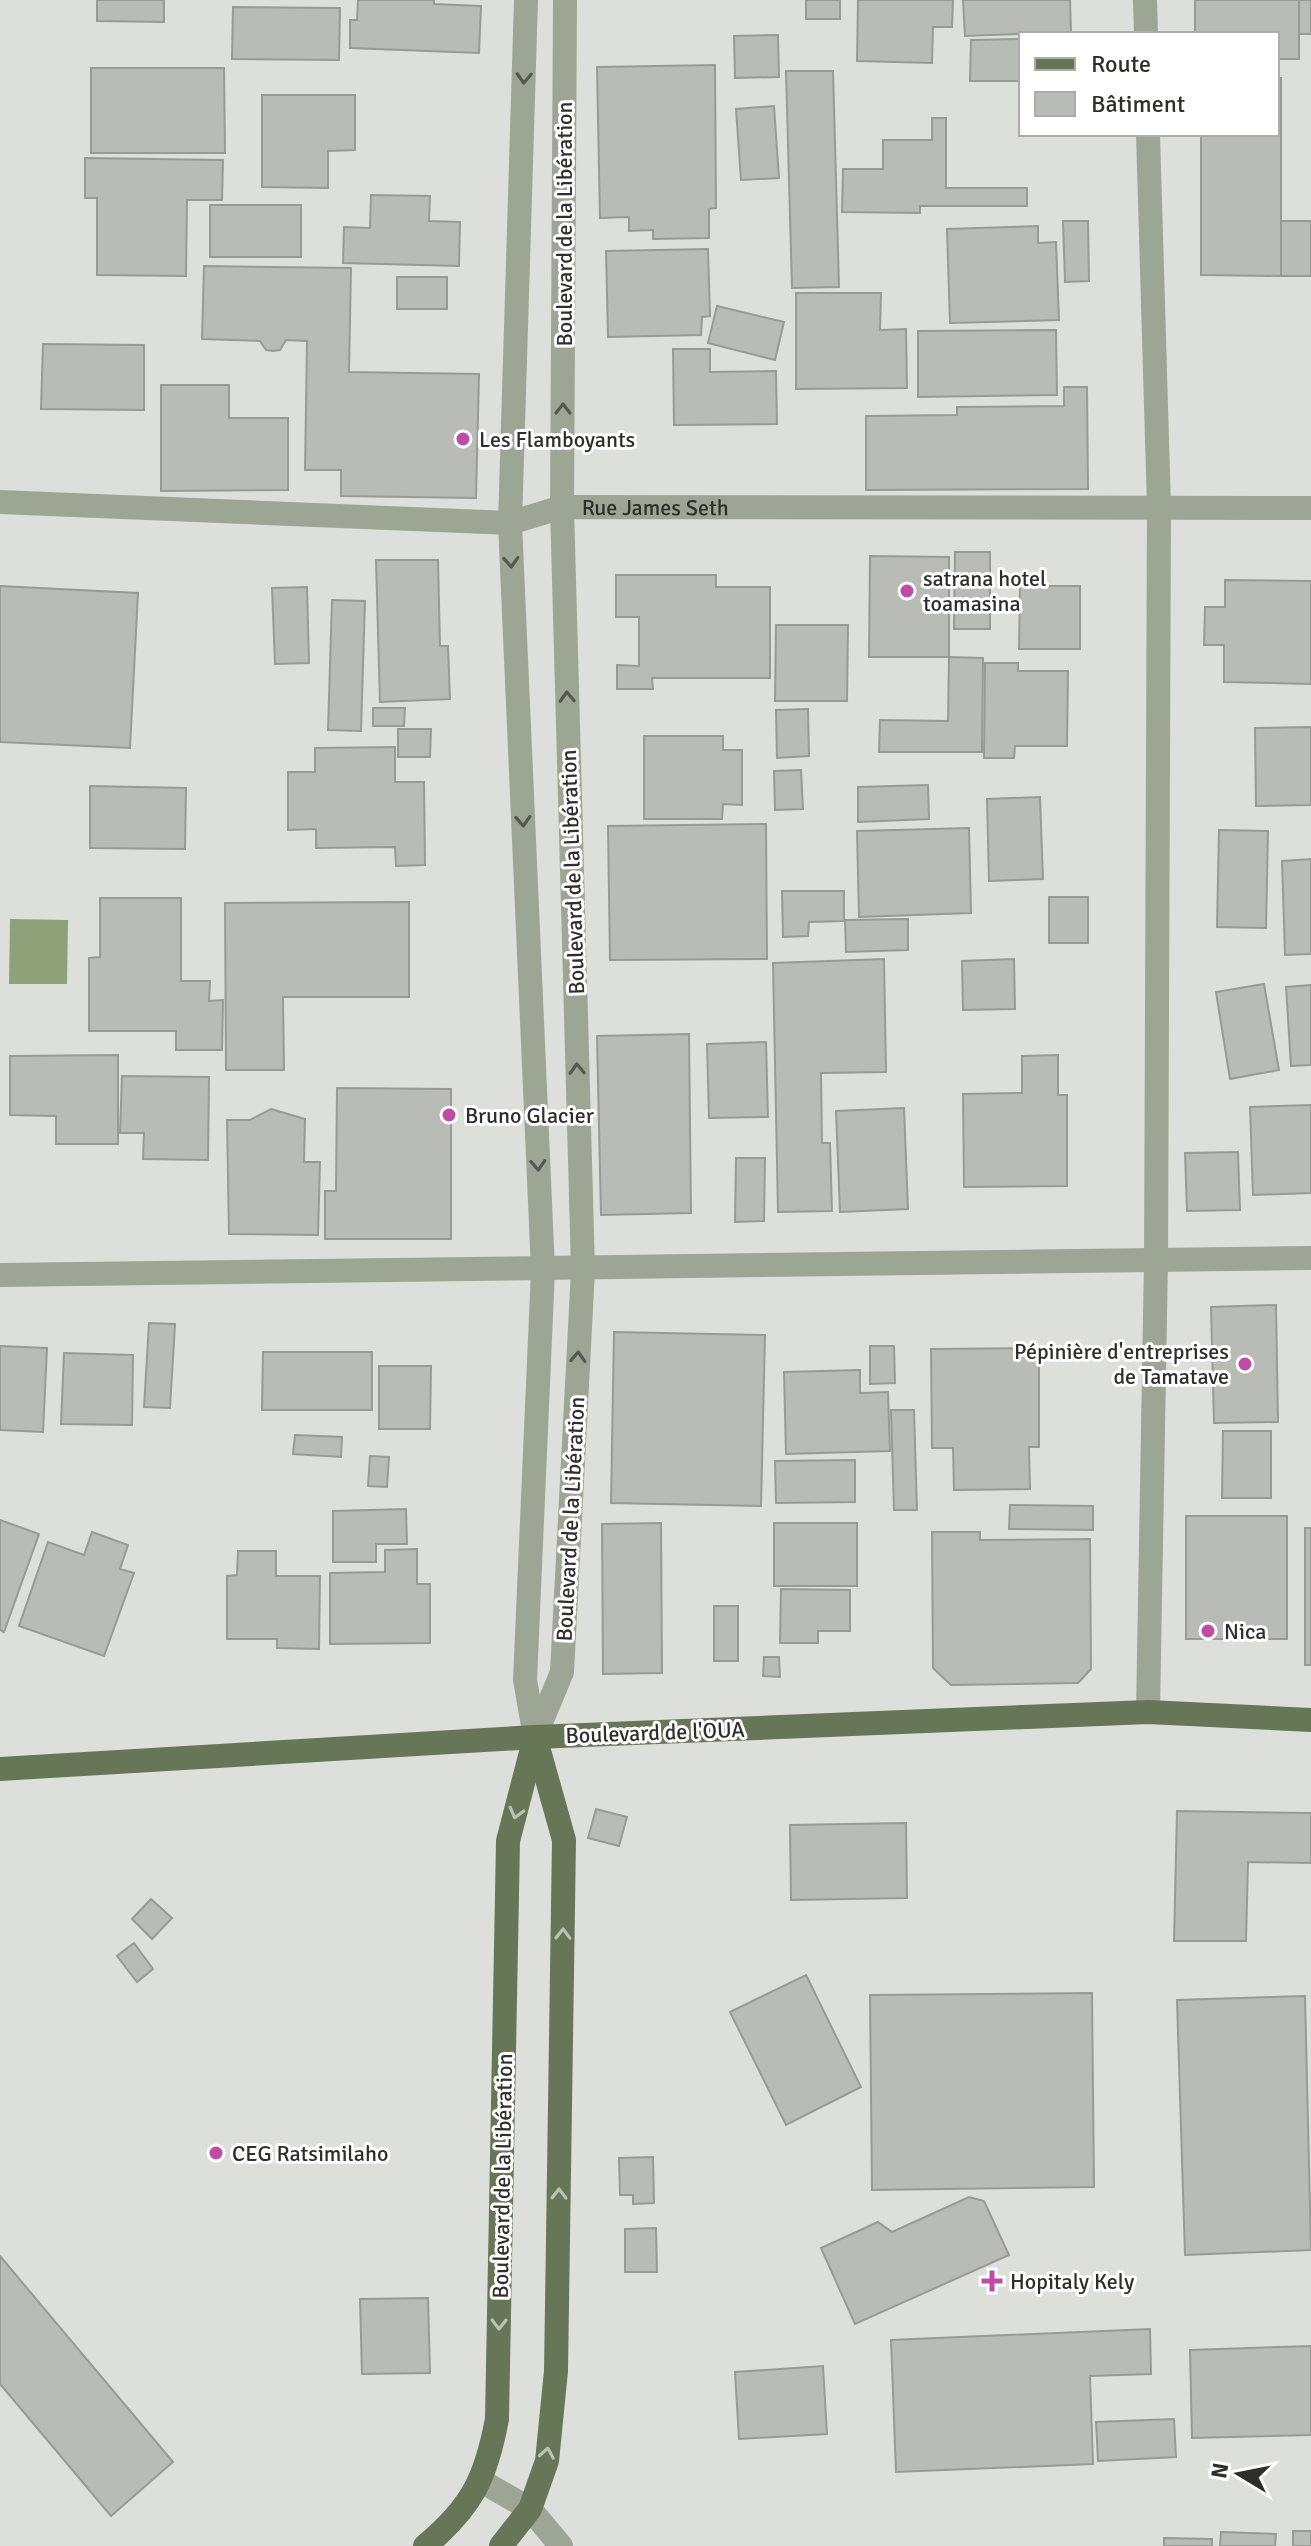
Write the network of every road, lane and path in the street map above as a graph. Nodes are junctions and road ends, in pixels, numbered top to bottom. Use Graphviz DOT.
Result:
graph roads {
  1 [pos="526,0"];
  2 [pos="565,0"];
  3 [pos="1145,0"];
  4 [pos="1146,32"];
  5 [pos="1148,136"];
  6 [pos="0,502"];
  7 [pos="562,507"];
  8 [pos="1159,507"];
  9 [pos="1311,508"];
  10 [pos="510,523"];
  11 [pos="1311,1258"];
  12 [pos="1156,1260"];
  13 [pos="543,1270"];
  14 [pos="583,1270"];
  15 [pos="0,1275"];
  16 [pos="1148,1712"];
  17 [pos="1311,1720"];
  18 [pos="535,1737"];
  19 [pos="0,1769"];
  20 [pos="481,2481"];
  21 [pos="530,2509"];
  22 [pos="425,2546"];
  23 [pos="501,2546"];
  24 [pos="561,2546"];
  1 -- 10 [label="street, Boulevard de la Libération, one-way"];
  7 -- 2 [label="street, Boulevard de la Libération, one-way"];
  3 -- 4 [label="street"];
  5 -- 8 [label="street"];
  6 -- 10 [label="street, Rue James Seth"];
  7 -- 8 [label="street, Rue James Seth"];
  7 -- 10 [label="street, Rue James Seth"];
  14 -- 7 [label="street, Boulevard de la Libération, one-way"];
  8 -- 9 [label="street, Rue James Seth"];
  8 -- 12 [label="street"];
  10 -- 13 [label="street, Boulevard de la Libération, one-way"];
  11 -- 12 [label="street"];
  12 -- 14 [label="street"];
  12 -- 16 [label="street"];
  13 -- 14 [label="street"];
  13 -- 15 [label="street"];
  13 -- 18 [label="street, Boulevard de la Libération"];
  18 -- 14 [label="street, Boulevard de la Libération, one-way"];
  16 -- 17 [label="main road, Boulevard de l'OUA"];
  16 -- 18 [label="main road, Boulevard de l'OUA"];
  18 -- 19 [label="main road, Boulevard de l'OUA"];
  18 -- 20 [label="main road, Boulevard de la Libération, one-way"];
  21 -- 18 [label="main road, Boulevard de la Libération, one-way"];
  20 -- 21 [label="street"];
  20 -- 22 [label="main road, Boulevard de la Libération"];
  21 -- 23 [label="main road, Boulevard de la Libération"];
  21 -- 24 [label="street"];
}
